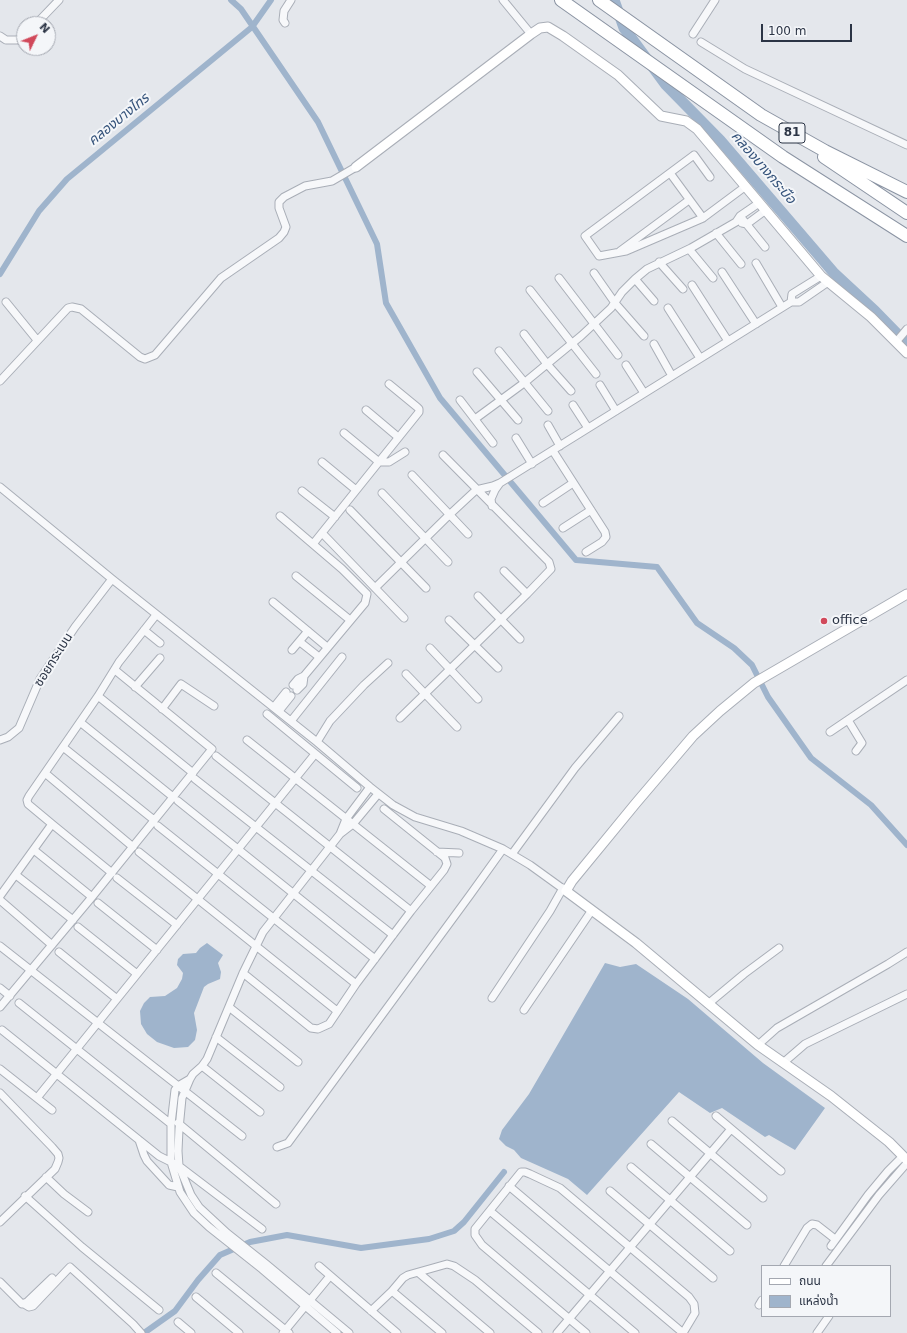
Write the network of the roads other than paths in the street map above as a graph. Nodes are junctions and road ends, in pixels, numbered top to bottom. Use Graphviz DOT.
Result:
graph roads {
  1 [pos="59,0"];
  2 [pos="292,0"];
  3 [pos="503,0"];
  4 [pos="560,0"];
  5 [pos="599,0"];
  6 [pos="715,0"];
  7 [pos="44,16"];
  8 [pos="285,23"];
  9 [pos="531,34"];
  10 [pos="692,34"];
  11 [pos="0,36"];
  12 [pos="16,40"];
  13 [pos="701,42"];
  14 [pos="762,115"];
  15 [pos="907,145"];
  16 [pos="356,167"];
  17 [pos="670,173"];
  18 [pos="710,177"];
  19 [pos="746,186"];
  20 [pos="907,192"];
  21 [pos="689,200"];
  22 [pos="759,203"];
  23 [pos="766,210"];
  24 [pos="907,213"];
  25 [pos="702,218"];
  26 [pos="738,219"];
  27 [pos="747,224"];
  28 [pos="716,233"];
  29 [pos="907,236"];
  30 [pos="765,247"];
  31 [pos="689,249"];
  32 [pos="616,254"];
  33 [pos="659,262"];
  34 [pos="756,263"];
  35 [pos="741,264"];
  36 [pos="722,272"];
  37 [pos="594,273"];
  38 [pos="821,276"];
  39 [pos="559,278"];
  40 [pos="713,278"];
  41 [pos="634,279"];
  42 [pos="828,282"];
  43 [pos="692,285"];
  44 [pos="683,289"];
  45 [pos="530,290"];
  46 [pos="654,301"];
  47 [pos="6,302"];
  48 [pos="791,302"];
  49 [pos="616,303"];
  50 [pos="782,307"];
  51 [pos="668,308"];
  52 [pos="594,324"];
  53 [pos="756,324"];
  54 [pos="906,330"];
  55 [pos="524,334"];
  56 [pos="644,336"];
  57 [pos="37,340"];
  58 [pos="728,341"];
  59 [pos="897,341"];
  60 [pos="572,344"];
  61 [pos="654,344"];
  62 [pos="499,351"];
  63 [pos="907,353"];
  64 [pos="618,355"];
  65 [pos="700,358"];
  66 [pos="547,364"];
  67 [pos="626,365"];
  68 [pos="477,372"];
  69 [pos="596,374"];
  70 [pos="672,376"];
  71 [pos="0,381"];
  72 [pos="524,383"];
  73 [pos="389,384"];
  74 [pos="600,385"];
  75 [pos="571,391"];
  76 [pos="644,394"];
  77 [pos="460,400"];
  78 [pos="500,401"];
  79 [pos="573,405"];
  80 [pos="366,410"];
  81 [pos="548,411"];
  82 [pos="616,411"];
  83 [pos="475,419"];
  84 [pos="518,420"];
  85 [pos="548,425"];
  86 [pos="588,428"];
  87 [pos="344,433"];
  88 [pos="398,437"];
  89 [pos="516,438"];
  90 [pos="493,443"];
  91 [pos="560,446"];
  92 [pos="553,451"];
  93 [pos="405,452"];
  94 [pos="443,455"];
  95 [pos="322,462"];
  96 [pos="379,462"];
  97 [pos="532,464"];
  98 [pos="412,475"];
  99 [pos="500,483"];
  100 [pos="573,483"];
  101 [pos="0,487"];
  102 [pos="356,490"];
  103 [pos="476,490"];
  104 [pos="302,491"];
  105 [pos="382,493"];
  106 [pos="543,503"];
  107 [pos="492,506"];
  108 [pos="350,510"];
  109 [pos="591,510"];
  110 [pos="449,514"];
  111 [pos="280,516"];
  112 [pos="335,517"];
  113 [pos="564,528"];
  114 [pos="468,534"];
  115 [pos="325,536"];
  116 [pos="425,538"];
  117 [pos="313,544"];
  118 [pos="586,552"];
  119 [pos="448,562"];
  120 [pos="400,563"];
  121 [pos="504,571"];
  122 [pos="296,576"];
  123 [pos="112,580"];
  124 [pos="375,588"];
  125 [pos="426,588"];
  126 [pos="527,594"];
  127 [pos="907,594"];
  128 [pos="478,596"];
  129 [pos="273,602"];
  130 [pos="156,615"];
  131 [pos="404,618"];
  132 [pos="350,620"];
  133 [pos="449,620"];
  134 [pos="501,620"];
  135 [pos="144,630"];
  136 [pos="308,631"];
  137 [pos="520,639"];
  138 [pos="300,642"];
  139 [pos="160,643"];
  140 [pos="475,645"];
  141 [pos="327,647"];
  142 [pos="430,648"];
  143 [pos="292,650"];
  144 [pos="319,657"];
  145 [pos="342,657"];
  146 [pos="160,658"];
  147 [pos="388,663"];
  148 [pos="498,668"];
  149 [pos="115,670"];
  150 [pos="450,670"];
  151 [pos="406,674"];
  152 [pos="907,680"];
  153 [pos="135,687"];
  154 [pos="295,687"];
  155 [pos="289,694"];
  156 [pos="425,694"];
  157 [pos="98,696"];
  158 [pos="478,699"];
  159 [pos="214,706"];
  160 [pos="162,709"];
  161 [pos="276,709"];
  162 [pos="267,714"];
  163 [pos="619,716"];
  164 [pos="400,718"];
  165 [pos="848,720"];
  166 [pos="291,721"];
  167 [pos="80,722"];
  168 [pos="457,727"];
  169 [pos="830,732"];
  170 [pos="0,740"];
  171 [pos="247,740"];
  172 [pos="317,742"];
  173 [pos="63,747"];
  174 [pos="856,751"];
  175 [pos="315,754"];
  176 [pos="216,756"];
  177 [pos="45,773"];
  178 [pos="194,776"];
  179 [pos="296,778"];
  180 [pos="370,787"];
  181 [pos="357,788"];
  182 [pos="378,794"];
  183 [pos="176,799"];
  184 [pos="276,803"];
  185 [pos="384,809"];
  186 [pos="346,819"];
  187 [pos="156,823"];
  188 [pos="52,824"];
  189 [pos="353,824"];
  190 [pos="256,827"];
  191 [pos="340,834"];
  192 [pos="330,847"];
  193 [pos="136,849"];
  194 [pos="503,849"];
  195 [pos="34,850"];
  196 [pos="238,850"];
  197 [pos="436,852"];
  198 [pos="459,853"];
  199 [pos="512,854"];
  200 [pos="312,871"];
  201 [pos="218,874"];
  202 [pos="16,875"];
  203 [pos="115,875"];
  204 [pos="431,886"];
  205 [pos="565,889"];
  206 [pos="294,894"];
  207 [pos="0,896"];
  208 [pos="198,899"];
  209 [pos="0,900"];
  210 [pos="95,900"];
  211 [pos="592,910"];
  212 [pos="411,911"];
  213 [pos="274,918"];
  214 [pos="73,920"];
  215 [pos="177,925"];
  216 [pos="78,928"];
  217 [pos="393,936"];
  218 [pos="52,945"];
  219 [pos="0,946"];
  220 [pos="256,946"];
  221 [pos="779,948"];
  222 [pos="157,950"];
  223 [pos="58,952"];
  224 [pos="907,952"];
  225 [pos="375,959"];
  226 [pos="31,970"];
  227 [pos="243,973"];
  228 [pos="137,974"];
  229 [pos="356,984"];
  230 [pos="0,988"];
  231 [pos="907,994"];
  232 [pos="10,996"];
  233 [pos="492,998"];
  234 [pos="117,999"];
  235 [pos="19,1003"];
  236 [pos="708,1004"];
  237 [pos="0,1007"];
  238 [pos="229,1007"];
  239 [pos="524,1010"];
  240 [pos="337,1011"];
  241 [pos="98,1023"];
  242 [pos="2,1030"];
  243 [pos="216,1037"];
  244 [pos="758,1045"];
  245 [pos="77,1049"];
  246 [pos="298,1062"];
  247 [pos="783,1062"];
  248 [pos="202,1066"];
  249 [pos="0,1069"];
  250 [pos="57,1074"];
  251 [pos="190,1079"];
  252 [pos="178,1086"];
  253 [pos="280,1087"];
  254 [pos="185,1091"];
  255 [pos="0,1093"];
  256 [pos="37,1098"];
  257 [pos="52,1110"];
  258 [pos="260,1112"];
  259 [pos="716,1116"];
  260 [pos="171,1121"];
  261 [pos="672,1121"];
  262 [pos="180,1124"];
  263 [pos="731,1129"];
  264 [pos="242,1136"];
  265 [pos="139,1140"];
  266 [pos="651,1144"];
  267 [pos="277,1146"];
  268 [pos="710,1154"];
  269 [pos="906,1160"];
  270 [pos="171,1162"];
  271 [pos="179,1166"];
  272 [pos="631,1167"];
  273 [pos="781,1171"];
  274 [pos="46,1177"];
  275 [pos="690,1177"];
  276 [pos="509,1186"];
  277 [pos="178,1187"];
  278 [pos="610,1191"];
  279 [pos="25,1196"];
  280 [pos="763,1198"];
  281 [pos="670,1201"];
  282 [pos="276,1204"];
  283 [pos="490,1211"];
  284 [pos="88,1212"];
  285 [pos="0,1222"];
  286 [pos="211,1224"];
  287 [pos="650,1224"];
  288 [pos="747,1225"];
  289 [pos="262,1229"];
  290 [pos="630,1248"];
  291 [pos="730,1251"];
  292 [pos="785,1265"];
  293 [pos="827,1265"];
  294 [pos="319,1266"];
  295 [pos="610,1271"];
  296 [pos="216,1273"];
  297 [pos="419,1273"];
  298 [pos="330,1276"];
  299 [pos="52,1278"];
  300 [pos="713,1278"];
  301 [pos="0,1282"];
  302 [pos="392,1291"];
  303 [pos="590,1295"];
  304 [pos="196,1297"];
  305 [pos="24,1304"];
  306 [pos="308,1304"];
  307 [pos="159,1310"];
  308 [pos="371,1311"];
  309 [pos="828,1317"];
  310 [pos="569,1319"];
  311 [pos="178,1322"];
  312 [pos="139,1331"];
  313 [pos="286,1332"];
  314 [pos="191,1333"];
  315 [pos="239,1333"];
  316 [pos="337,1333"];
  317 [pos="349,1333"];
  318 [pos="397,1333"];
  319 [pos="442,1333"];
  320 [pos="490,1333"];
  321 [pos="538,1333"];
  322 [pos="557,1333"];
  323 [pos="586,1333"];
  324 [pos="635,1333"];
  325 [pos="683,1333"];
  326 [pos="817,1333"];
  1 -- 7 [label="street"];
  2 -- 8 [label="street"];
  3 -- 9 [label="street"];
  4 -- 29 [label="highway, 81"];
  5 -- 14 [label="highway, 81"];
  6 -- 10 [label="street"];
  9 -- 16 [label="street"];
  9 -- 19 [label="street"];
  11 -- 12 [label="street"];
  13 -- 15 [label="street"];
  14 -- 20 [label="highway, 81"];
  14 -- 24 [label="highway, 81"];
  16 -- 57 [label="street"];
  17 -- 18 [label="street"];
  17 -- 21 [label="street"];
  17 -- 32 [label="street"];
  19 -- 22 [label="street"];
  19 -- 25 [label="street"];
  21 -- 25 [label="street"];
  21 -- 32 [label="street"];
  22 -- 23 [label="street"];
  22 -- 26 [label="street"];
  23 -- 27 [label="street"];
  23 -- 38 [label="street"];
  25 -- 32 [label="street"];
  26 -- 27 [label="street"];
  26 -- 28 [label="street"];
  27 -- 30 [label="street"];
  28 -- 31 [label="street"];
  28 -- 35 [label="street"];
  31 -- 33 [label="street"];
  31 -- 40 [label="street"];
  33 -- 41 [label="street"];
  33 -- 44 [label="street"];
  34 -- 50 [label="street"];
  36 -- 53 [label="street"];
  37 -- 49 [label="street"];
  38 -- 42 [label="street"];
  38 -- 48 [label="street"];
  39 -- 52 [label="street"];
  41 -- 46 [label="street"];
  41 -- 49 [label="street"];
  42 -- 48 [label="street"];
  42 -- 59 [label="street"];
  43 -- 58 [label="street"];
  45 -- 60 [label="street"];
  47 -- 57 [label="street"];
  48 -- 50 [label="street"];
  49 -- 52 [label="street"];
  49 -- 56 [label="street"];
  50 -- 53 [label="street"];
  51 -- 65 [label="street"];
  52 -- 60 [label="street"];
  52 -- 64 [label="street"];
  53 -- 58 [label="street"];
  54 -- 59 [label="street"];
  55 -- 66 [label="street"];
  57 -- 71 [label="street"];
  58 -- 65 [label="street"];
  59 -- 63 [label="street"];
  60 -- 66 [label="street"];
  60 -- 69 [label="street"];
  61 -- 70 [label="street"];
  62 -- 72 [label="street"];
  65 -- 70 [label="street"];
  66 -- 72 [label="street"];
  66 -- 75 [label="street"];
  67 -- 76 [label="street"];
  68 -- 78 [label="street"];
  70 -- 76 [label="street"];
  72 -- 78 [label="street"];
  72 -- 81 [label="street"];
  73 -- 88 [label="street"];
  74 -- 82 [label="street"];
  76 -- 82 [label="street"];
  77 -- 83 [label="street"];
  78 -- 83 [label="street"];
  78 -- 84 [label="street"];
  79 -- 86 [label="street"];
  80 -- 88 [label="street"];
  82 -- 86 [label="street"];
  83 -- 90 [label="street"];
  85 -- 91 [label="street"];
  86 -- 91 [label="street"];
  87 -- 96 [label="street"];
  88 -- 96 [label="street"];
  89 -- 97 [label="street"];
  91 -- 92 [label="street"];
  92 -- 97 [label="street"];
  92 -- 100 [label="street"];
  93 -- 96 [label="street"];
  94 -- 103 [label="street"];
  95 -- 102 [label="street"];
  96 -- 102 [label="street"];
  97 -- 99 [label="street"];
  98 -- 110 [label="street"];
  99 -- 103 [label="street"];
  99 -- 107 [label="street"];
  100 -- 106 [label="street"];
  100 -- 109 [label="street"];
  101 -- 123 [label="street"];
  102 -- 112 [label="street"];
  103 -- 107 [label="street"];
  103 -- 110 [label="street"];
  104 -- 112 [label="street"];
  105 -- 116 [label="street"];
  107 -- 126 [label="street"];
  108 -- 120 [label="street"];
  109 -- 113 [label="street"];
  109 -- 118 [label="street"];
  110 -- 114 [label="street"];
  110 -- 116 [label="street"];
  111 -- 117 [label="street"];
  112 -- 117 [label="street"];
  115 -- 124 [label="street"];
  116 -- 119 [label="street"];
  116 -- 120 [label="street"];
  117 -- 132 [label="street"];
  120 -- 124 [label="street"];
  120 -- 125 [label="street"];
  121 -- 126 [label="street"];
  122 -- 132 [label="street"];
  123 -- 130 [label="street"];
  123 -- 170 [label="street, ซอยกระเบน"];
  124 -- 131 [label="street"];
  126 -- 134 [label="street"];
  127 -- 205 [label="street"];
  128 -- 134 [label="street"];
  129 -- 136 [label="street"];
  130 -- 135 [label="street"];
  130 -- 161 [label="street"];
  132 -- 141 [label="street"];
  133 -- 140 [label="street"];
  134 -- 137 [label="street"];
  134 -- 140 [label="street"];
  135 -- 139 [label="street"];
  135 -- 149 [label="street"];
  136 -- 138 [label="street"];
  136 -- 141 [label="street"];
  138 -- 143 [label="street"];
  138 -- 144 [label="street"];
  140 -- 148 [label="street"];
  140 -- 150 [label="street"];
  141 -- 144 [label="street"];
  142 -- 150 [label="street"];
  144 -- 154 [label="street"];
  145 -- 166 [label="street"];
  146 -- 153 [label="street"];
  147 -- 172 [label="street"];
  149 -- 153 [label="street"];
  149 -- 157 [label="street"];
  150 -- 156 [label="street"];
  150 -- 158 [label="street"];
  151 -- 156 [label="street"];
  152 -- 165 [label="street"];
  153 -- 160 [label="street"];
  155 -- 161 [label="street"];
  156 -- 164 [label="street"];
  156 -- 168 [label="street"];
  157 -- 167 [label="street"];
  157 -- 178 [label="street"];
  159 -- 160 [label="street"];
  160 -- 178 [label="street"];
  161 -- 166 [label="street"];
  162 -- 175 [label="street"];
  163 -- 199 [label="street"];
  165 -- 169 [label="street"];
  165 -- 174 [label="street"];
  166 -- 172 [label="street"];
  167 -- 173 [label="street"];
  167 -- 183 [label="street"];
  171 -- 179 [label="street"];
  172 -- 180 [label="street"];
  173 -- 177 [label="street"];
  173 -- 187 [label="street"];
  175 -- 179 [label="street"];
  175 -- 181 [label="street"];
  176 -- 184 [label="street"];
  177 -- 188 [label="street"];
  177 -- 193 [label="street"];
  178 -- 183 [label="street"];
  178 -- 190 [label="street"];
  179 -- 184 [label="street"];
  179 -- 186 [label="street"];
  180 -- 182 [label="street"];
  180 -- 186 [label="street"];
  182 -- 189 [label="street"];
  182 -- 194 [label="street"];
  183 -- 187 [label="street"];
  183 -- 196 [label="street"];
  184 -- 190 [label="street"];
  184 -- 192 [label="street"];
  185 -- 197 [label="street"];
  186 -- 189 [label="street"];
  186 -- 191 [label="street"];
  187 -- 193 [label="street"];
  187 -- 201 [label="street"];
  188 -- 195 [label="street"];
  188 -- 203 [label="street"];
  189 -- 191 [label="street"];
  189 -- 204 [label="street"];
  190 -- 196 [label="street"];
  190 -- 200 [label="street"];
  191 -- 192 [label="street"];
  192 -- 200 [label="street"];
  192 -- 212 [label="street"];
  193 -- 203 [label="street"];
  193 -- 208 [label="street"];
  194 -- 199 [label="street"];
  194 -- 267 [label="street"];
  195 -- 202 [label="street"];
  195 -- 210 [label="street"];
  196 -- 201 [label="street"];
  196 -- 206 [label="street"];
  197 -- 198 [label="street"];
  197 -- 204 [label="street"];
  199 -- 205 [label="street"];
  200 -- 206 [label="street"];
  200 -- 217 [label="street"];
  201 -- 208 [label="street"];
  201 -- 213 [label="street"];
  202 -- 207 [label="street"];
  202 -- 214 [label="street"];
  203 -- 210 [label="street"];
  203 -- 215 [label="street"];
  204 -- 212 [label="street"];
  205 -- 211 [label="street"];
  205 -- 233 [label="street"];
  206 -- 213 [label="street"];
  206 -- 225 [label="street"];
  208 -- 215 [label="street"];
  208 -- 220 [label="street"];
  209 -- 218 [label="street"];
  210 -- 214 [label="street"];
  210 -- 222 [label="street"];
  211 -- 236 [label="street"];
  211 -- 239 [label="street"];
  212 -- 217 [label="street"];
  213 -- 220 [label="street"];
  213 -- 229 [label="street"];
  214 -- 218 [label="street"];
  215 -- 222 [label="street"];
  216 -- 228 [label="street"];
  217 -- 225 [label="street"];
  218 -- 226 [label="street"];
  219 -- 226 [label="street"];
  220 -- 227 [label="street"];
  220 -- 240 [label="street"];
  221 -- 236 [label="street"];
  222 -- 228 [label="street"];
  223 -- 234 [label="street"];
  224 -- 244 [label="street"];
  225 -- 229 [label="street"];
  226 -- 232 [label="street"];
  226 -- 241 [label="street"];
  227 -- 238 [label="street"];
  227 -- 240 [label="street"];
  228 -- 234 [label="street"];
  229 -- 240 [label="street"];
  230 -- 232 [label="street"];
  231 -- 247 [label="street"];
  232 -- 237 [label="street"];
  234 -- 241 [label="street"];
  235 -- 245 [label="street"];
  236 -- 244 [label="street"];
  238 -- 243 [label="street"];
  238 -- 246 [label="street"];
  241 -- 245 [label="street"];
  241 -- 252 [label="street"];
  242 -- 250 [label="street"];
  243 -- 248 [label="street"];
  243 -- 253 [label="street"];
  244 -- 247 [label="street"];
  245 -- 250 [label="street"];
  245 -- 260 [label="street"];
  247 -- 269 [label="street"];
  248 -- 251 [label="street"];
  248 -- 258 [label="street"];
  249 -- 256 [label="street"];
  250 -- 256 [label="street"];
  250 -- 265 [label="street"];
  251 -- 252 [label="street"];
  251 -- 254 [label="street"];
  252 -- 254 [label="street"];
  252 -- 260 [label="street"];
  254 -- 262 [label="street"];
  254 -- 264 [label="street"];
  255 -- 274 [label="street"];
  256 -- 257 [label="street"];
  259 -- 263 [label="street"];
  260 -- 262 [label="street"];
  260 -- 270 [label="street"];
  261 -- 268 [label="street"];
  262 -- 271 [label="street"];
  262 -- 282 [label="street"];
  263 -- 268 [label="street"];
  263 -- 273 [label="street"];
  265 -- 270 [label="street"];
  265 -- 277 [label="street"];
  266 -- 275 [label="street"];
  268 -- 275 [label="street"];
  268 -- 280 [label="street"];
  269 -- 292 [label="street"];
  269 -- 293 [label="street"];
  270 -- 271 [label="street"];
  270 -- 277 [label="street"];
  271 -- 286 [label="street"];
  271 -- 289 [label="street"];
  272 -- 281 [label="street"];
  274 -- 279 [label="street"];
  274 -- 284 [label="street"];
  275 -- 281 [label="street"];
  275 -- 288 [label="street"];
  276 -- 283 [label="street"];
  276 -- 290 [label="street"];
  276 -- 295 [label="street"];
  277 -- 286 [label="street"];
  278 -- 287 [label="street"];
  279 -- 285 [label="street"];
  279 -- 307 [label="street"];
  281 -- 287 [label="street"];
  281 -- 291 [label="street"];
  283 -- 303 [label="street"];
  283 -- 310 [label="street"];
  286 -- 306 [label="street"];
  287 -- 290 [label="street"];
  287 -- 300 [label="street"];
  290 -- 295 [label="street"];
  290 -- 325 [label="street"];
  294 -- 298 [label="street"];
  295 -- 303 [label="street"];
  295 -- 325 [label="street"];
  296 -- 313 [label="street"];
  297 -- 302 [label="street"];
  297 -- 320 [label="street"];
  297 -- 321 [label="street"];
  298 -- 306 [label="street"];
  298 -- 308 [label="street"];
  299 -- 305 [label="street"];
  301 -- 305 [label="street"];
  302 -- 308 [label="street"];
  302 -- 319 [label="street"];
  303 -- 310 [label="street"];
  303 -- 324 [label="street"];
  304 -- 315 [label="street"];
  305 -- 312 [label="street"];
  306 -- 313 [label="street"];
  306 -- 316 [label="street"];
  306 -- 317 [label="street"];
  308 -- 318 [label="street"];
  309 -- 326 [label="street"];
  310 -- 322 [label="street"];
  310 -- 323 [label="street"];
  311 -- 314 [label="street"];
}
